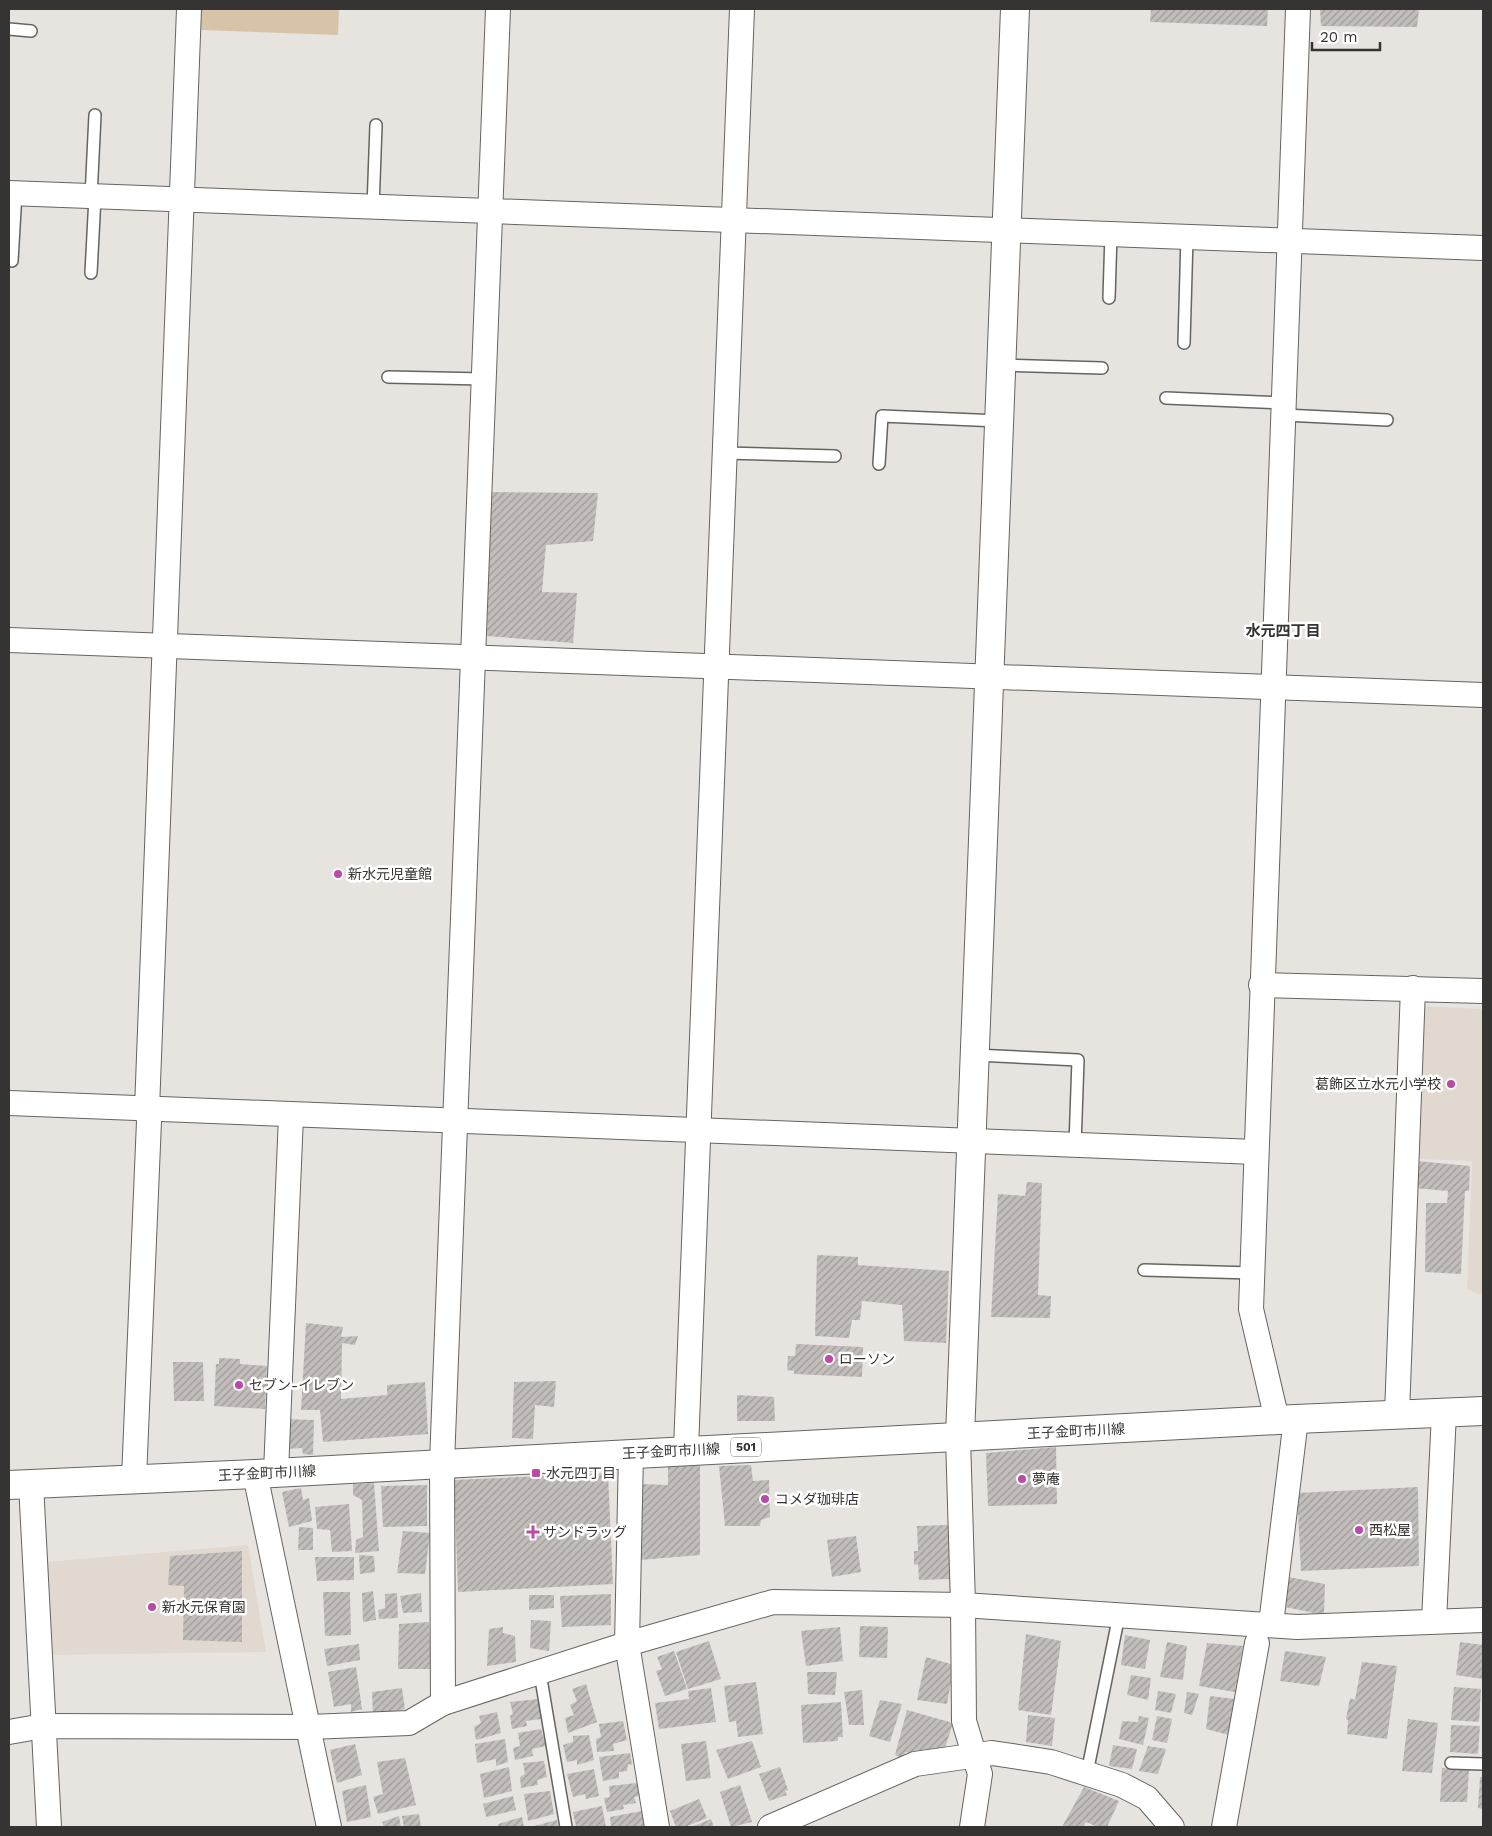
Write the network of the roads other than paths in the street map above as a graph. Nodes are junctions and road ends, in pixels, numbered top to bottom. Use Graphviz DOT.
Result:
graph roads {
  1 [pos="189,9"];
  2 [pos="498,9"];
  3 [pos="742,9"];
  4 [pos="1016,9"];
  5 [pos="1298,9"];
  6 [pos="9,29"];
  7 [pos="32,31"];
  8 [pos="95,114"];
  9 [pos="376,125"];
  10 [pos="12,193"];
  11 [pos="93,197"];
  12 [pos="181,200"];
  13 [pos="373,208"];
  14 [pos="490,211"];
  15 [pos="734,220"];
  16 [pos="1008,231"];
  17 [pos="1111,234"];
  18 [pos="1187,237"];
  19 [pos="1289,240"];
  20 [pos="1483,248"];
  21 [pos="12,261"];
  22 [pos="91,273"];
  23 [pos="1109,298"];
  24 [pos="1184,343"];
  25 [pos="1001,365"];
  26 [pos="1102,368"];
  27 [pos="388,377"];
  28 [pos="484,379"];
  29 [pos="1166,398"];
  30 [pos="1285,409"];
  31 [pos="1387,420"];
  32 [pos="1000,421"];
  33 [pos="725,453"];
  34 [pos="835,456"];
  35 [pos="879,464"];
  36 [pos="9,640"];
  37 [pos="163,646"];
  38 [pos="475,656"];
  39 [pos="716,667"];
  40 [pos="990,676"];
  41 [pos="1273,688"];
  42 [pos="1483,695"];
  43 [pos="1261,985"];
  44 [pos="1413,988"];
  45 [pos="1483,991"];
  46 [pos="975,1055"];
  47 [pos="9,1103"];
  48 [pos="146,1109"];
  49 [pos="291,1116"];
  50 [pos="456,1120"];
  51 [pos="699,1131"];
  52 [pos="972,1140"];
  53 [pos="1075,1145"];
  54 [pos="1256,1152"];
  55 [pos="1144,1270"];
  56 [pos="1252,1274"];
  57 [pos="1483,1411"];
  58 [pos="1444,1413"];
  59 [pos="1397,1414"];
  60 [pos="1287,1419"];
  61 [pos="959,1437"];
  62 [pos="686,1450"];
  63 [pos="631,1453"];
  64 [pos="442,1463"];
  65 [pos="266,1473"];
  66 [pos="134,1479"];
  67 [pos="20,1484"];
  68 [pos="963,1605"];
  69 [pos="1118,1615"];
  70 [pos="1483,1620"];
  71 [pos="1434,1621"];
  72 [pos="1271,1624"];
  73 [pos="1257,1643"];
  74 [pos="627,1644"];
  75 [pos="540,1673"];
  76 [pos="443,1703"];
  77 [pos="43,1726"];
  78 [pos="309,1727"];
  79 [pos="9,1732"];
  80 [pos="976,1754"];
  81 [pos="1451,1763"];
  82 [pos="1483,1764"];
  83 [pos="1087,1773"];
  84 [pos="49,1827"];
  85 [pos="329,1827"];
  86 [pos="566,1827"];
  87 [pos="657,1827"];
  88 [pos="770,1827"];
  89 [pos="972,1827"];
  90 [pos="1172,1827"];
  91 [pos="1224,1827"];
  1 -- 12 [label="street"];
  2 -- 14 [label="street"];
  3 -- 15 [label="street"];
  4 -- 16 [label="street"];
  5 -- 19 [label="street"];
  6 -- 7 [label="lane"];
  8 -- 11 [label="lane"];
  9 -- 13 [label="lane"];
  10 -- 11 [label="street"];
  10 -- 21 [label="lane"];
  11 -- 12 [label="street"];
  11 -- 22 [label="lane"];
  12 -- 13 [label="street"];
  12 -- 37 [label="street"];
  13 -- 14 [label="street"];
  14 -- 15 [label="street"];
  14 -- 28 [label="street"];
  15 -- 16 [label="street"];
  15 -- 33 [label="street"];
  16 -- 17 [label="street"];
  16 -- 25 [label="street"];
  17 -- 18 [label="street"];
  17 -- 23 [label="lane"];
  18 -- 19 [label="street"];
  18 -- 24 [label="lane"];
  19 -- 20 [label="street"];
  19 -- 30 [label="street"];
  25 -- 26 [label="lane"];
  25 -- 32 [label="street"];
  27 -- 28 [label="lane"];
  28 -- 38 [label="street"];
  29 -- 30 [label="lane"];
  30 -- 31 [label="lane"];
  30 -- 41 [label="street"];
  32 -- 35 [label="lane"];
  32 -- 40 [label="street"];
  33 -- 34 [label="lane"];
  33 -- 39 [label="street"];
  36 -- 37 [label="street"];
  37 -- 38 [label="street"];
  37 -- 48 [label="street"];
  38 -- 39 [label="street"];
  38 -- 50 [label="street"];
  39 -- 40 [label="street"];
  39 -- 51 [label="street"];
  40 -- 41 [label="street"];
  40 -- 46 [label="street"];
  41 -- 42 [label="street"];
  41 -- 43 [label="street"];
  43 -- 44 [label="street"];
  43 -- 54 [label="street"];
  44 -- 45 [label="street"];
  44 -- 59 [label="street"];
  46 -- 52 [label="street"];
  46 -- 53 [label="lane"];
  47 -- 48 [label="street"];
  48 -- 49 [label="street"];
  48 -- 66 [label="street"];
  49 -- 50 [label="street"];
  49 -- 65 [label="street"];
  50 -- 51 [label="street"];
  50 -- 64 [label="street"];
  51 -- 52 [label="street"];
  51 -- 62 [label="street"];
  52 -- 53 [label="street"];
  52 -- 61 [label="street"];
  53 -- 54 [label="street"];
  54 -- 56 [label="street"];
  55 -- 56 [label="lane"];
  56 -- 60 [label="street"];
  57 -- 58 [label="street, 王子金町市川線 / 501"];
  58 -- 59 [label="street, 王子金町市川線 / 501"];
  58 -- 71 [label="street"];
  59 -- 60 [label="street, 王子金町市川線 / 501"];
  60 -- 61 [label="street, 王子金町市川線 / 501"];
  60 -- 72 [label="street"];
  61 -- 62 [label="street, 王子金町市川線 / 501"];
  61 -- 68 [label="street"];
  62 -- 63 [label="street, 王子金町市川線 / 501"];
  63 -- 64 [label="street, 王子金町市川線 / 501"];
  63 -- 74 [label="street"];
  64 -- 65 [label="street, 王子金町市川線 / 501"];
  64 -- 76 [label="street"];
  65 -- 66 [label="street, 王子金町市川線 / 501"];
  65 -- 78 [label="street"];
  66 -- 67 [label="street, 王子金町市川線 / 501"];
  67 -- 77 [label="street"];
  68 -- 69 [label="street"];
  68 -- 74 [label="street"];
  68 -- 80 [label="street"];
  69 -- 72 [label="street"];
  69 -- 83 [label="lane"];
  70 -- 71 [label="street"];
  71 -- 72 [label="street"];
  73 -- 91 [label="street"];
  74 -- 75 [label="street"];
  74 -- 87 [label="street"];
  75 -- 76 [label="street"];
  75 -- 86 [label="lane"];
  76 -- 78 [label="street"];
  77 -- 78 [label="street"];
  77 -- 79 [label="street"];
  77 -- 84 [label="street"];
  78 -- 85 [label="street"];
  80 -- 83 [label="street"];
  80 -- 88 [label="street"];
  80 -- 89 [label="street"];
  81 -- 82 [label="lane"];
  83 -- 90 [label="street"];
}
